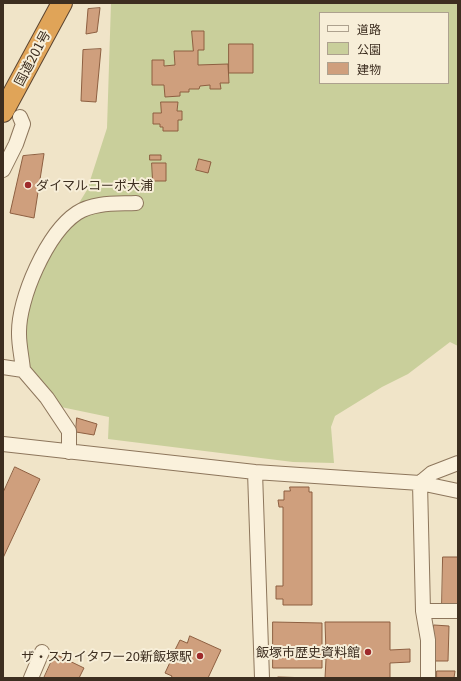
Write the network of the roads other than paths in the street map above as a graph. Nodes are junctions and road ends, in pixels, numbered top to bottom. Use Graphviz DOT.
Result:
graph roads {
  1 [pos="62,3"];
  2 [pos="12,115"];
  3 [pos="3,170"];
  4 [pos="136,203"];
  5 [pos="3,367"];
  6 [pos="23,370"];
  7 [pos="3,444"];
  8 [pos="69,452"];
  9 [pos="458,463"];
  10 [pos="255,472"];
  11 [pos="420,483"];
  12 [pos="458,491"];
  13 [pos="423,611"];
  14 [pos="458,611"];
  15 [pos="42,652"];
  16 [pos="31,678"];
  17 [pos="262,678"];
  18 [pos="428,678"];
  1 -- 2 [label="highway, 国道201号"];
  2 -- 3 [label="street"];
  4 -- 6 [label="street"];
  5 -- 6 [label="street"];
  6 -- 8 [label="street"];
  7 -- 8 [label="street"];
  8 -- 10 [label="street"];
  9 -- 11 [label="street"];
  10 -- 11 [label="street"];
  10 -- 17 [label="street"];
  11 -- 12 [label="street"];
  11 -- 13 [label="street"];
  13 -- 14 [label="street"];
  13 -- 18 [label="street"];
  15 -- 16 [label="street"];
}
